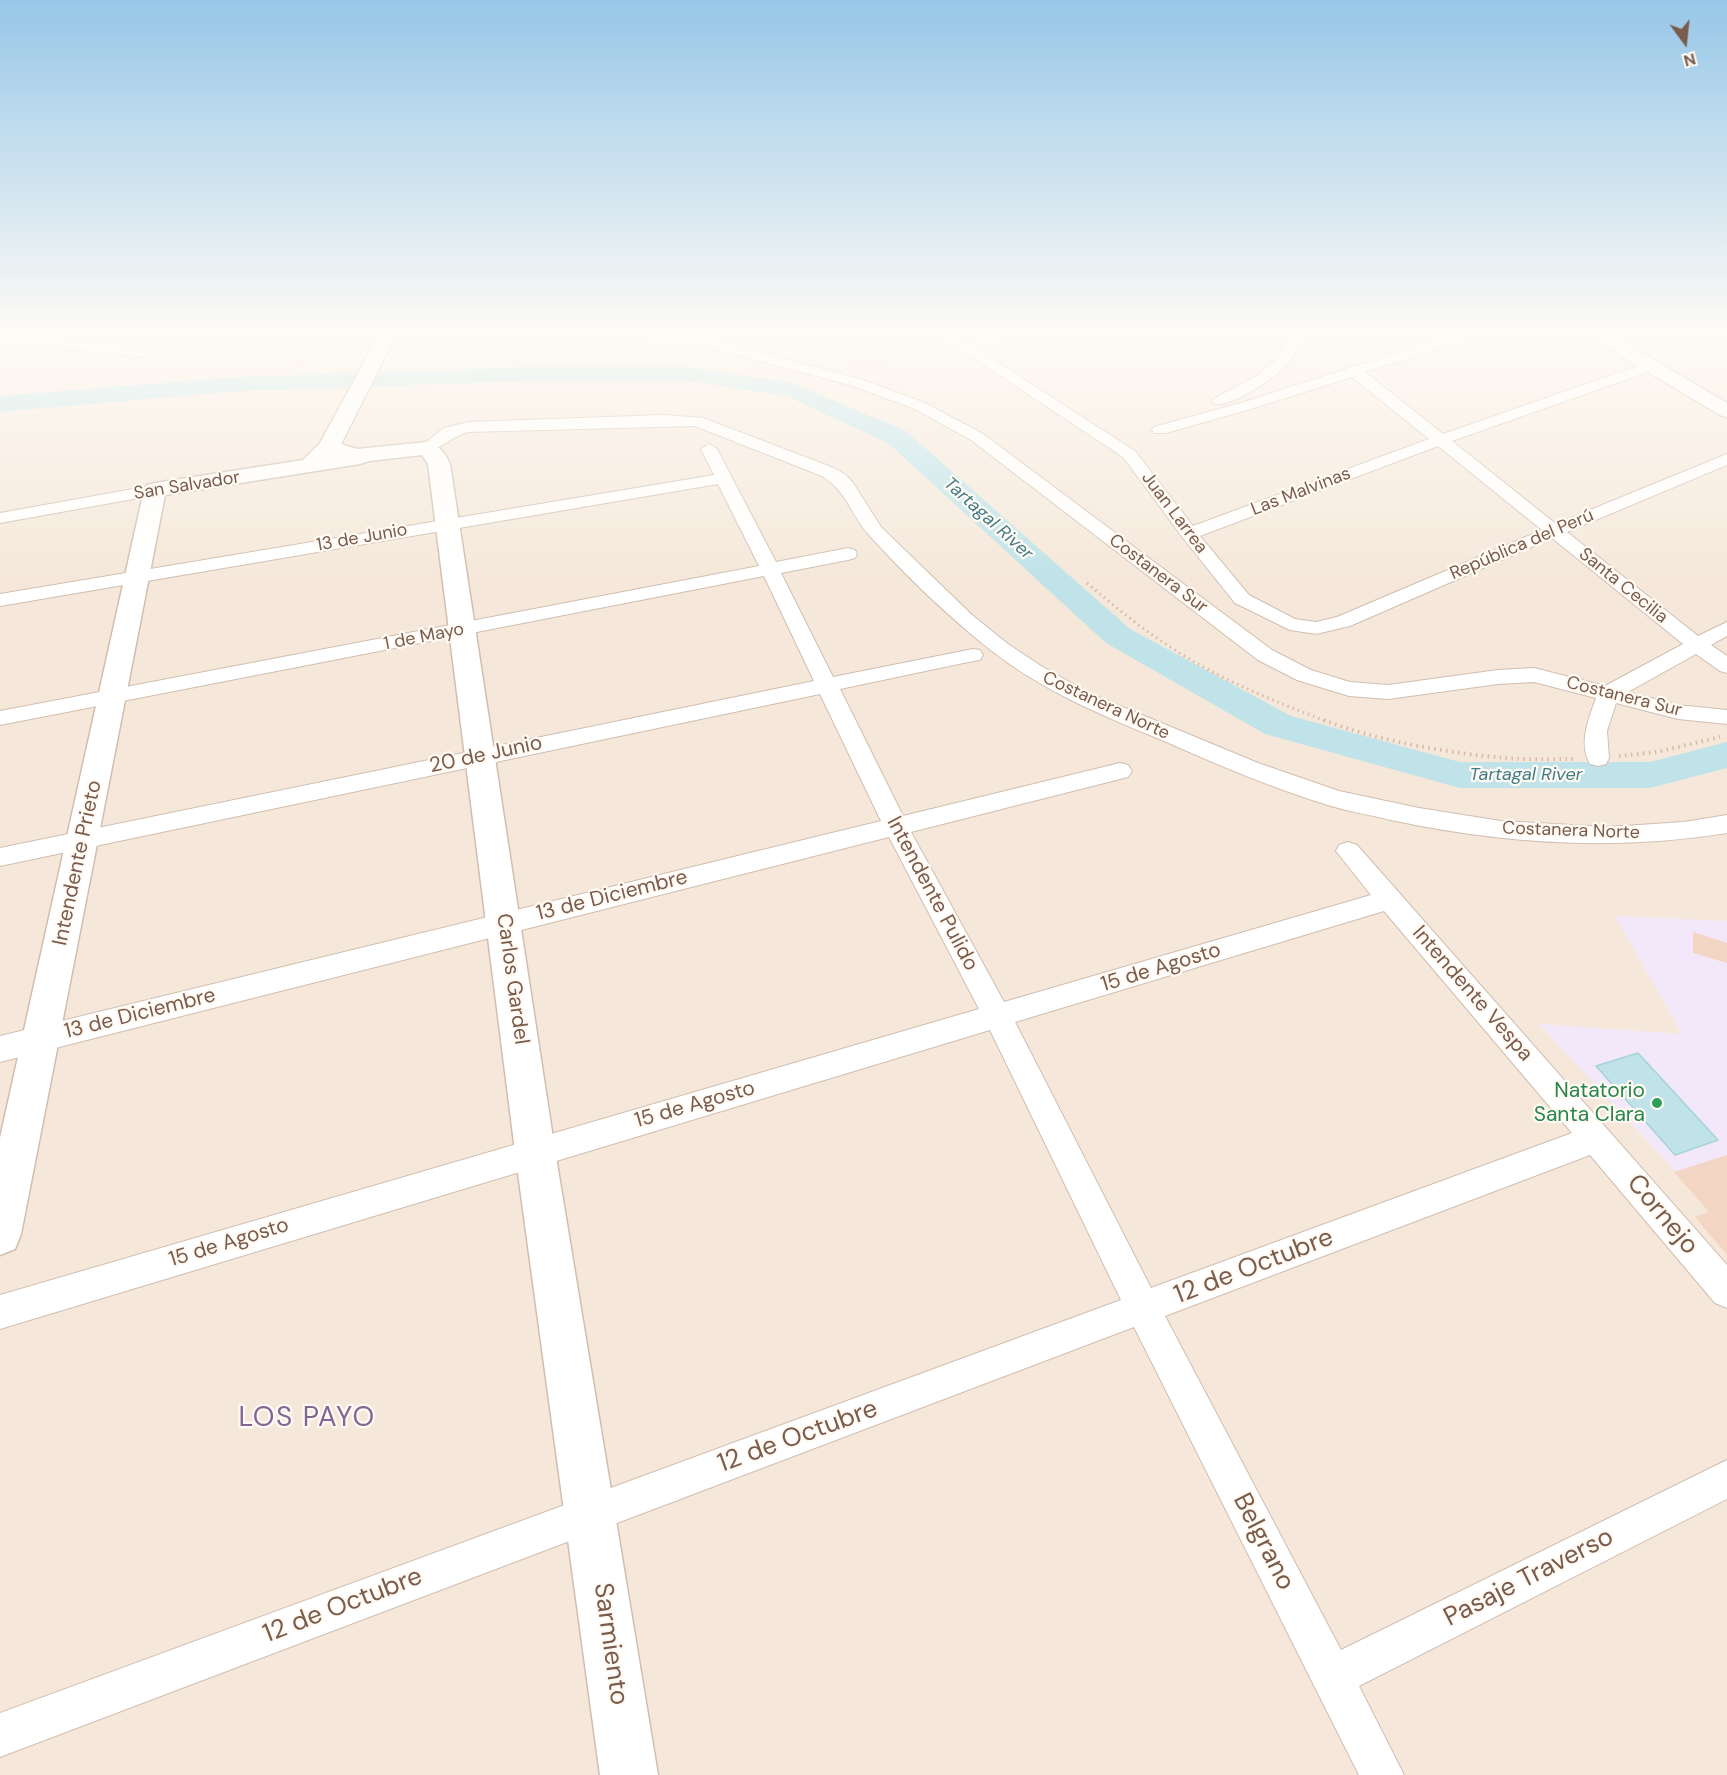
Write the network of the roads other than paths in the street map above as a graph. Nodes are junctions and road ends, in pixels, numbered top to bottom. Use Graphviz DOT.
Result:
graph roads {
  1 [pos="346,415"];
  2 [pos="938,415"];
  3 [pos="1071,415"];
  4 [pos="1188,415"];
  5 [pos="1210,415"];
  6 [pos="1409,415"];
  7 [pos="1512,415"];
  8 [pos="1150,433"];
  9 [pos="1440,440"];
  10 [pos="1117,444"];
  11 [pos="329,447"];
  12 [pos="426,448"];
  13 [pos="709,450"];
  14 [pos="375,455"];
  15 [pos="1727,459"];
  16 [pos="286,470"];
  17 [pos="724,478"];
  18 [pos="155,490"];
  19 [pos="0,518"];
  20 [pos="449,524"];
  21 [pos="1554,531"];
  22 [pos="1189,534"];
  23 [pos="848,554"];
  24 [pos="770,569"];
  25 [pos="137,576"];
  26 [pos="0,600"];
  27 [pos="1317,628"];
  28 [pos="1727,628"];
  29 [pos="461,629"];
  30 [pos="1696,644"];
  31 [pos="973,655"];
  32 [pos="1727,666"];
  33 [pos="826,684"];
  34 [pos="1608,694"];
  35 [pos="112,698"];
  36 [pos="1727,717"];
  37 [pos="0,718"];
  38 [pos="480,757"];
  39 [pos="1598,758"];
  40 [pos="1120,771"];
  41 [pos="1727,824"];
  42 [pos="895,825"];
  43 [pos="83,839"];
  44 [pos="1348,851"];
  45 [pos="0,857"];
  46 [pos="1390,899"];
  47 [pos="504,923"];
  48 [pos="998,1017"];
  49 [pos="42,1038"];
  50 [pos="0,1048"];
  51 [pos="1597,1138"];
  52 [pos="535,1151"];
  53 [pos="0,1234"];
  54 [pos="1727,1291"];
  55 [pos="1143,1308"];
  56 [pos="0,1312"];
  57 [pos="1727,1479"];
  58 [pos="590,1514"];
  59 [pos="1332,1677"];
  60 [pos="0,1735"];
  61 [pos="629,1775"];
  62 [pos="1382,1775"];
  1 -- 11 [label="street"];
  2 -- 34 [label="street, Costanera Sur"];
  3 -- 10 [label="street, Juan Larrea"];
  4 -- 8 [label="street"];
  5 -- 8 [label="street"];
  6 -- 9 [label="street, Santa Cecilia"];
  7 -- 9 [label="street, Las Malvinas"];
  8 -- 10 [label="street"];
  9 -- 21 [label="street, Santa Cecilia"];
  9 -- 22 [label="street, Las Malvinas"];
  10 -- 22 [label="street, Juan Larrea"];
  11 -- 14 [label="street"];
  11 -- 16 [label="street"];
  12 -- 14 [label="street"];
  12 -- 20 [label="street, Carlos Gardel"];
  12 -- 41 [label="street, Costanera Norte"];
  13 -- 17 [label="street, Intendente Pulido"];
  14 -- 16 [label="street, San Salvador"];
  15 -- 21 [label="street, República del Perú"];
  16 -- 18 [label="street, San Salvador"];
  17 -- 20 [label="street, 13 de Junio"];
  17 -- 24 [label="street, Intendente Pulido"];
  18 -- 19 [label="street, San Salvador"];
  18 -- 25 [label="street, Intendente Prieto"];
  20 -- 25 [label="street, 13 de Junio"];
  20 -- 29 [label="street, Carlos Gardel"];
  21 -- 27 [label="street, República del Perú"];
  21 -- 30 [label="street, Santa Cecilia"];
  22 -- 27 [label="street, Juan Larrea"];
  23 -- 24 [label="street, 1 de Mayo"];
  24 -- 29 [label="street, 1 de Mayo"];
  24 -- 33 [label="street, Intendente Pulido"];
  25 -- 26 [label="street, 13 de Junio"];
  25 -- 35 [label="street, Intendente Prieto"];
  28 -- 30 [label="street"];
  29 -- 35 [label="street, 1 de Mayo"];
  29 -- 38 [label="street, Carlos Gardel"];
  30 -- 32 [label="street, Santa Cecilia"];
  30 -- 34 [label="street"];
  31 -- 33 [label="street, 20 de Junio"];
  33 -- 38 [label="street, 20 de Junio"];
  33 -- 42 [label="street, Intendente Pulido"];
  34 -- 36 [label="street, Costanera Sur"];
  34 -- 39 [label="street"];
  35 -- 37 [label="street, 1 de Mayo"];
  35 -- 43 [label="street, Intendente Prieto"];
  38 -- 43 [label="street, 20 de Junio"];
  38 -- 47 [label="street, Carlos Gardel"];
  40 -- 42 [label="street, 13 de Diciembre"];
  42 -- 47 [label="street, 13 de Diciembre"];
  42 -- 48 [label="street, Intendente Pulido"];
  43 -- 45 [label="street, 20 de Junio"];
  43 -- 49 [label="street, Intendente Prieto"];
  44 -- 46 [label="street, Intendente Vespa"];
  46 -- 48 [label="street, 15 de Agosto"];
  46 -- 51 [label="street, Intendente Vespa"];
  47 -- 49 [label="street, 13 de Diciembre"];
  47 -- 52 [label="street, Carlos Gardel"];
  48 -- 52 [label="street, 15 de Agosto"];
  48 -- 55 [label="street, Intendente Pulido"];
  49 -- 50 [label="street, 13 de Diciembre"];
  49 -- 53 [label="street, Intendente Prieto"];
  51 -- 54 [label="street, Cornejo"];
  51 -- 55 [label="street, 12 de Octubre"];
  52 -- 56 [label="street, 15 de Agosto"];
  52 -- 58 [label="street, Carlos Gardel"];
  55 -- 58 [label="street, 12 de Octubre"];
  55 -- 59 [label="street, Belgrano"];
  57 -- 59 [label="street, Pasaje Traverso"];
  58 -- 60 [label="street, 12 de Octubre"];
  58 -- 61 [label="street, Sarmiento"];
  59 -- 62 [label="street, Belgrano"];
}
